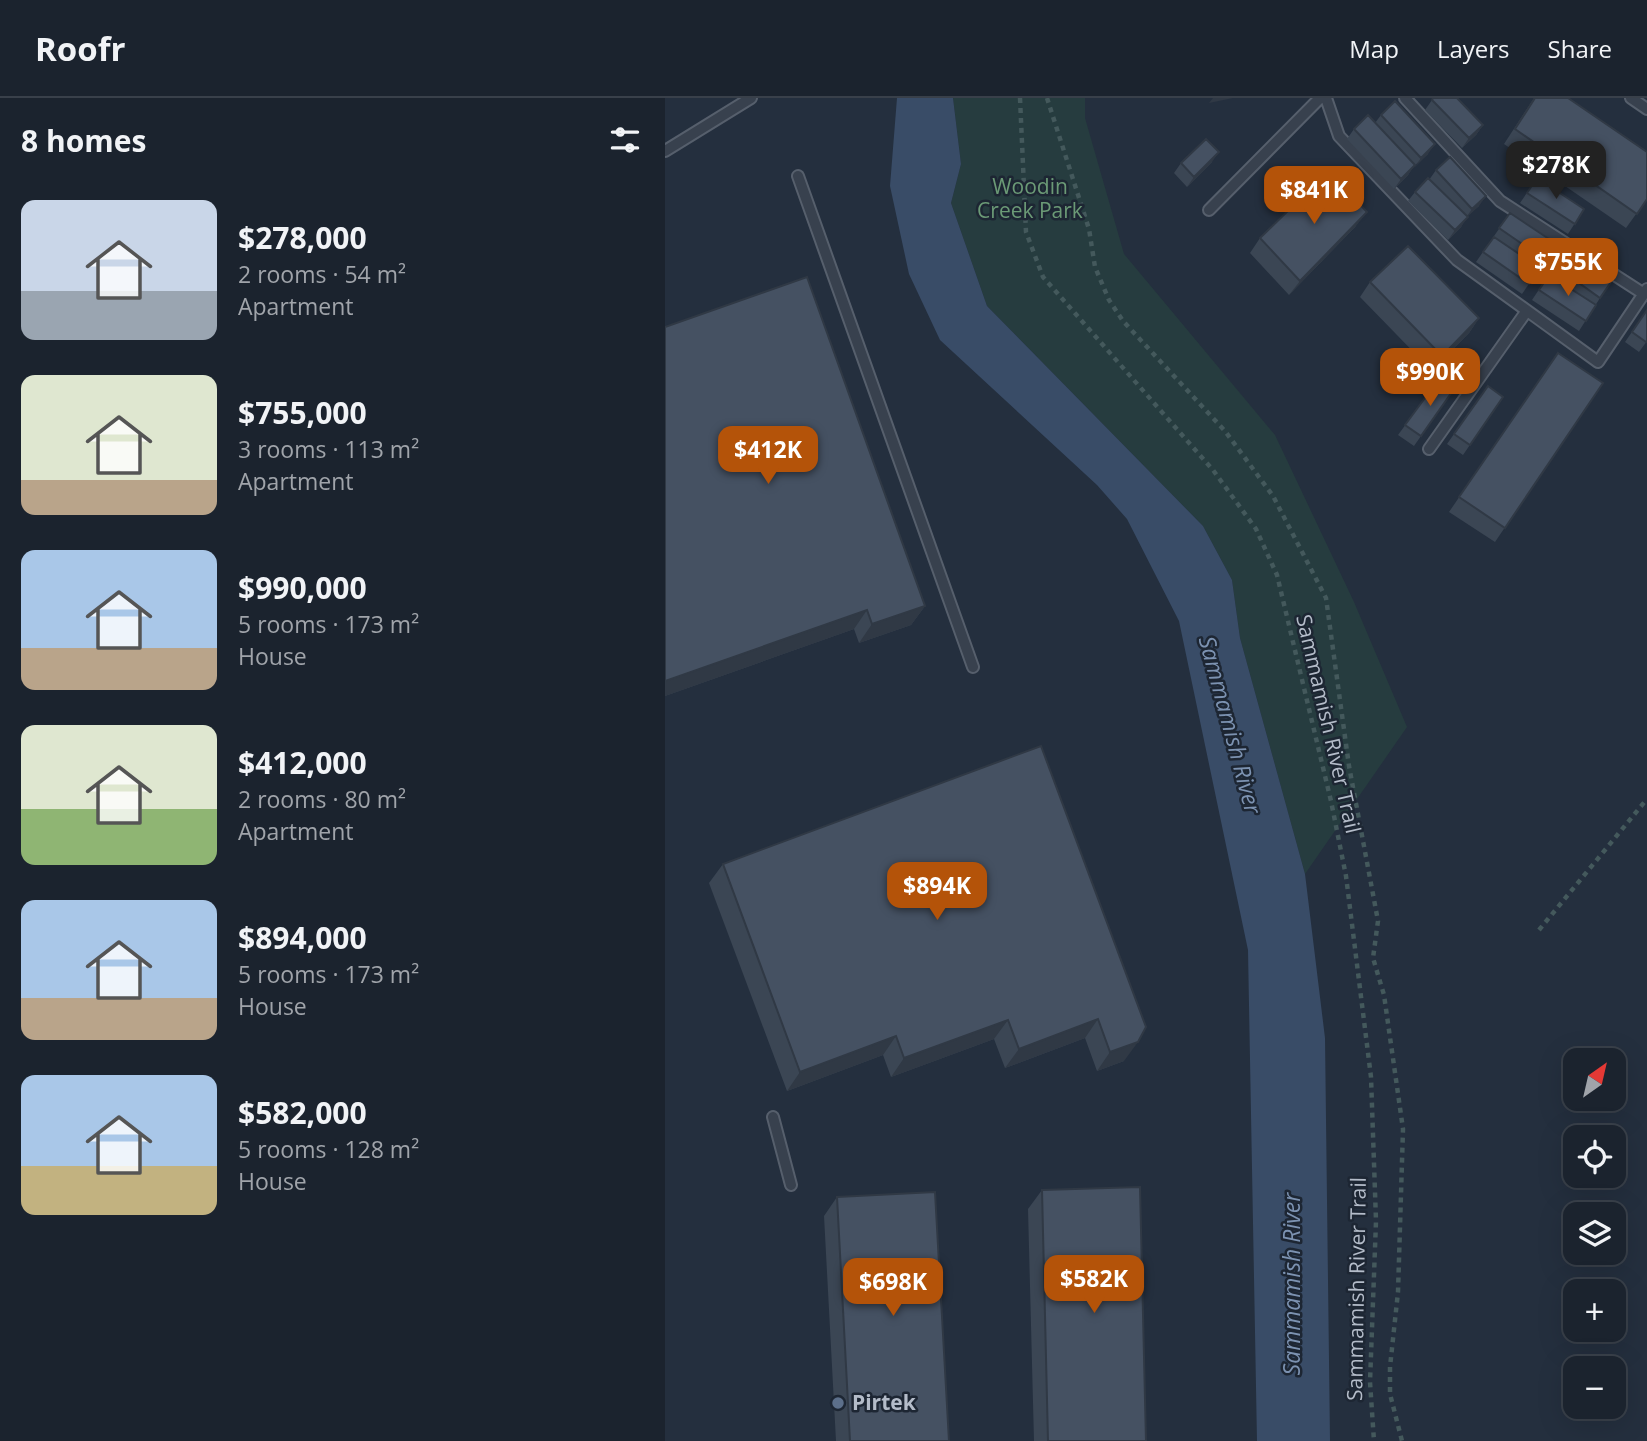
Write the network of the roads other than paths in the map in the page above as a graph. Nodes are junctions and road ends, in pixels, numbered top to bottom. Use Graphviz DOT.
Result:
graph roads {
  1 [pos="751,98"];
  2 [pos="1323,98"];
  3 [pos="1405,98"];
  4 [pos="1631,98"];
  5 [pos="1647,109"];
  6 [pos="665,151"];
  7 [pos="798,176"];
  8 [pos="1209,210"];
  9 [pos="1645,292"];
  10 [pos="1526,312"];
  11 [pos="1429,449"];
  12 [pos="973,667"];
  13 [pos="773,1117"];
  14 [pos="791,1185"];
  1 -- 6 [label="lane"];
  2 -- 8 [label="lane"];
  2 -- 10 [label="lane"];
  3 -- 9 [label="lane"];
  4 -- 5 [label="lane"];
  7 -- 12 [label="lane"];
  9 -- 10 [label="lane"];
  10 -- 11 [label="lane"];
  13 -- 14 [label="lane"];
}
